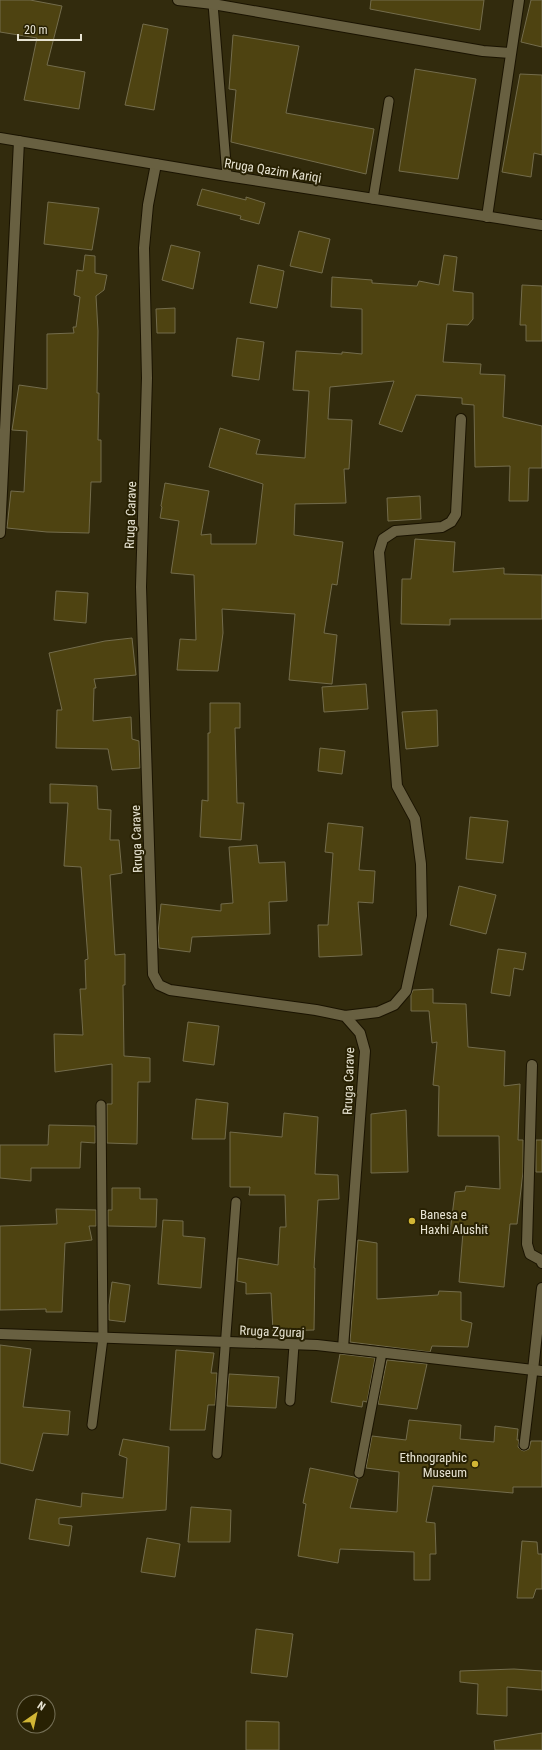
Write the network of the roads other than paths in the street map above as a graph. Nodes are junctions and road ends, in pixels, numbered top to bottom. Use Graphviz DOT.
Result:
graph roads {
  1 [pos="178,0"];
  2 [pos="519,0"];
  3 [pos="213,4"];
  4 [pos="511,53"];
  5 [pos="389,101"];
  6 [pos="0,138"];
  7 [pos="19,141"];
  8 [pos="156,164"];
  9 [pos="227,176"];
  10 [pos="373,199"];
  11 [pos="487,217"];
  12 [pos="542,225"];
  13 [pos="460,418"];
  14 [pos="0,533"];
  15 [pos="345,1016"];
  16 [pos="532,1065"];
  17 [pos="101,1105"];
  18 [pos="236,1202"];
  19 [pos="542,1263"];
  20 [pos="542,1288"];
  21 [pos="0,1334"];
  22 [pos="103,1338"];
  23 [pos="226,1342"];
  24 [pos="294,1345"];
  25 [pos="343,1348"];
  26 [pos="382,1353"];
  27 [pos="538,1370"];
  28 [pos="290,1401"];
  29 [pos="92,1425"];
  30 [pos="524,1445"];
  31 [pos="217,1454"];
  32 [pos="359,1473"];
  1 -- 3 [label="street"];
  2 -- 4 [label="street"];
  3 -- 4 [label="street"];
  3 -- 9 [label="lane"];
  4 -- 11 [label="street"];
  5 -- 10 [label="lane"];
  6 -- 7 [label="street, Rruga Qazim Kariqi"];
  7 -- 8 [label="street, Rruga Qazim Kariqi"];
  7 -- 14 [label="street"];
  8 -- 9 [label="street, Rruga Qazim Kariqi"];
  8 -- 15 [label="street, Rruga Carave"];
  9 -- 10 [label="street, Rruga Qazim Kariqi"];
  10 -- 11 [label="street, Rruga Qazim Kariqi"];
  11 -- 12 [label="street, Rruga Qazim Kariqi"];
  13 -- 15 [label="street"];
  15 -- 25 [label="street, Rruga Carave"];
  16 -- 19 [label="street"];
  17 -- 22 [label="lane"];
  18 -- 23 [label="lane"];
  20 -- 27 [label="street"];
  21 -- 22 [label="street, Rruga Zguraj"];
  22 -- 23 [label="street, Rruga Zguraj"];
  22 -- 29 [label="lane"];
  23 -- 24 [label="street, Rruga Zguraj"];
  23 -- 31 [label="lane"];
  24 -- 25 [label="street, Rruga Zguraj"];
  24 -- 28 [label="lane"];
  25 -- 26 [label="street, Rruga Zguraj"];
  26 -- 27 [label="street, Rruga Zguraj"];
  26 -- 32 [label="lane"];
  27 -- 30 [label="lane"];
}
